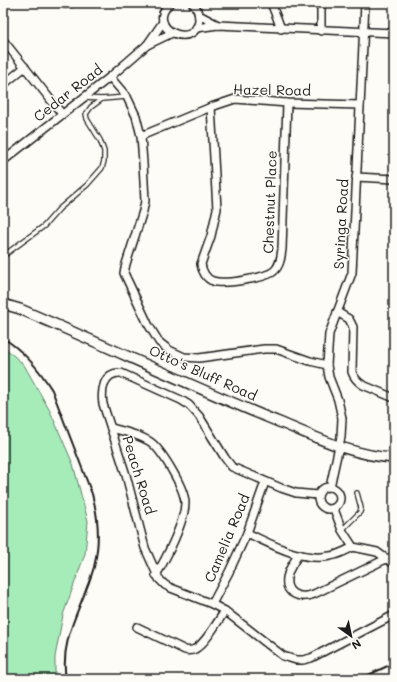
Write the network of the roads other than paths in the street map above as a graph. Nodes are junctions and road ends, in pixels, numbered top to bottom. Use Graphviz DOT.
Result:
graph roads {
  1 [pos="64,3"];
  2 [pos="71,3"];
  3 [pos="170,3"];
  4 [pos="192,3"];
  5 [pos="271,3"];
  6 [pos="321,3"];
  7 [pos="364,3"];
  8 [pos="199,15"];
  9 [pos="163,22"];
  10 [pos="218,25"];
  11 [pos="196,28"];
  12 [pos="280,29"];
  13 [pos="321,31"];
  14 [pos="363,32"];
  15 [pos="172,33"];
  16 [pos="394,33"];
  17 [pos="3,40"];
  18 [pos="147,45"];
  19 [pos="25,67"];
  20 [pos="110,77"];
  21 [pos="3,85"];
  22 [pos="127,97"];
  23 [pos="83,98"];
  24 [pos="102,99"];
  25 [pos="287,103"];
  26 [pos="360,105"];
  27 [pos="211,107"];
  28 [pos="62,114"];
  29 [pos="141,136"];
  30 [pos="3,161"];
  31 [pos="356,177"];
  32 [pos="394,179"];
  33 [pos="3,256"];
  34 [pos="3,304"];
  35 [pos="337,312"];
  36 [pos="327,364"];
  37 [pos="394,398"];
  38 [pos="111,428"];
  39 [pos="338,446"];
  40 [pos="394,458"];
  41 [pos="265,482"];
  42 [pos="330,487"];
  43 [pos="357,492"];
  44 [pos="318,495"];
  45 [pos="334,508"];
  46 [pos="342,530"];
  47 [pos="246,533"];
  48 [pos="353,547"];
  49 [pos="299,554"];
  50 [pos="388,558"];
  51 [pos="394,564"];
  52 [pos="156,575"];
  53 [pos="212,604"];
  54 [pos="225,611"];
  55 [pos="394,615"];
  56 [pos="137,627"];
  1 -- 2 [label="street"];
  3 -- 9 [label="street, Cedar Road"];
  4 -- 8 [label="street"];
  5 -- 12 [label="street"];
  6 -- 13 [label="street"];
  7 -- 14 [label="street, Syringa Road"];
  8 -- 10 [label="street"];
  8 -- 11 [label="street"];
  9 -- 15 [label="street"];
  9 -- 18 [label="street, Cedar Road"];
  10 -- 11 [label="street"];
  10 -- 12 [label="street"];
  11 -- 15 [label="street"];
  12 -- 13 [label="street"];
  13 -- 14 [label="street"];
  14 -- 16 [label="street"];
  14 -- 26 [label="street, Syringa Road"];
  15 -- 18 [label="street, Cedar Road"];
  17 -- 19 [label="street"];
  18 -- 20 [label="street, Cedar Road"];
  19 -- 21 [label="street"];
  19 -- 28 [label="street"];
  20 -- 22 [label="street"];
  20 -- 23 [label="street, Cedar Road"];
  22 -- 24 [label="lane"];
  22 -- 29 [label="street"];
  23 -- 24 [label="lane"];
  23 -- 28 [label="street, Cedar Road"];
  24 -- 33 [label="lane"];
  25 -- 26 [label="street, Hazel Road"];
  25 -- 27 [label="street, Hazel Road"];
  25 -- 27 [label="street, Chestnut Place"];
  26 -- 31 [label="street, Syringa Road"];
  27 -- 29 [label="street, Hazel Road"];
  28 -- 30 [label="street, Cedar Road"];
  29 -- 36 [label="street"];
  31 -- 32 [label="street"];
  31 -- 35 [label="street, Syringa Road"];
  34 -- 39 [label="main road, Otto's Bluff Road"];
  35 -- 36 [label="street, Syringa Road"];
  35 -- 37 [label="street"];
  36 -- 39 [label="street, Syringa Road"];
  38 -- 41 [label="street"];
  38 -- 52 [label="street, Peach Road"];
  38 -- 52 [label="street, Peach Road"];
  39 -- 40 [label="main road, Otto's Bluff Road"];
  39 -- 42 [label="street, Syringa Road"];
  41 -- 44 [label="street"];
  41 -- 47 [label="street, Camelia Road"];
  42 -- 44 [label="street"];
  42 -- 45 [label="street"];
  43 -- 46 [label="lane"];
  44 -- 45 [label="street"];
  45 -- 46 [label="street"];
  46 -- 48 [label="street"];
  47 -- 49 [label="street"];
  47 -- 53 [label="street, Camelia Road"];
  48 -- 49 [label="street"];
  48 -- 50 [label="street"];
  49 -- 50 [label="street"];
  50 -- 51 [label="street"];
  52 -- 53 [label="street, Peach Road"];
  53 -- 54 [label="street, Peach Road"];
  54 -- 55 [label="street, Peach Road"];
  54 -- 56 [label="street"];
}
